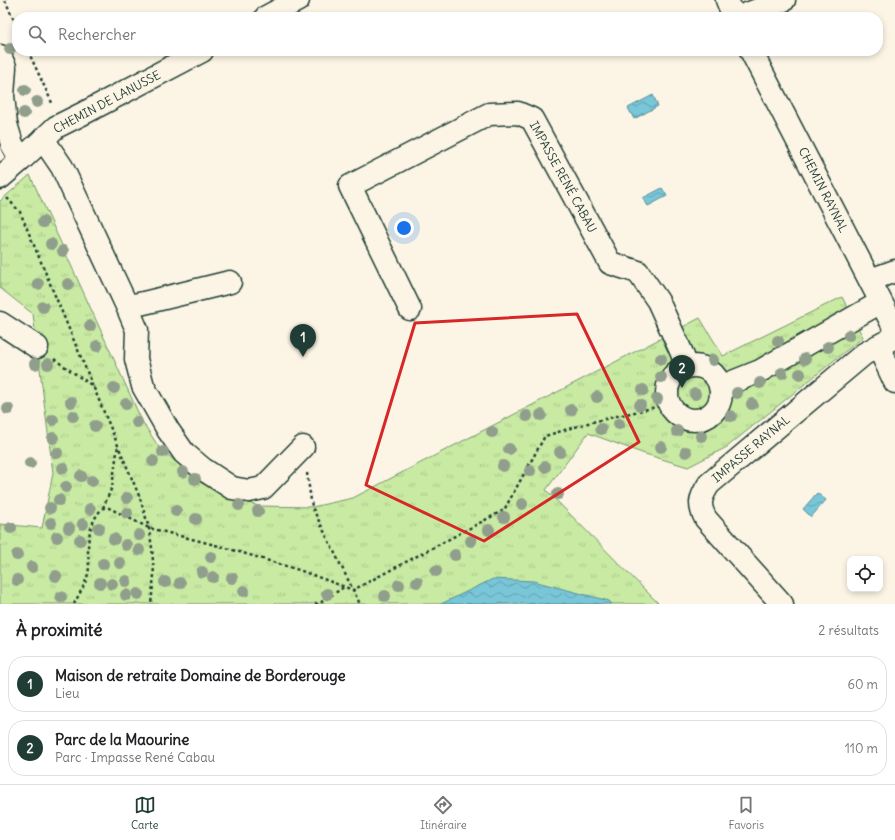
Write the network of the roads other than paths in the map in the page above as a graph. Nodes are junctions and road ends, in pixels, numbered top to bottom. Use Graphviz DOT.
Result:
graph roads {
  1 [pos="298,0"];
  2 [pos="727,0"];
  3 [pos="784,0"];
  4 [pos="275,12"];
  5 [pos="732,12"];
  6 [pos="752,12"];
  7 [pos="0,56"];
  8 [pos="192,56"];
  9 [pos="754,56"];
  10 [pos="50,133"];
  11 [pos="21,160"];
  12 [pos="3,187"];
  13 [pos="895,271"];
  14 [pos="870,280"];
  15 [pos="230,282"];
  16 [pos="881,302"];
  17 [pos="126,304"];
  18 [pos="410,309"];
  19 [pos="0,323"];
  20 [pos="895,329"];
  21 [pos="887,341"];
  22 [pos="37,347"];
  23 [pos="687,367"];
  24 [pos="895,382"];
  25 [pos="720,387"];
  26 [pos="303,447"];
  27 [pos="782,604"];
  1 -- 4 [label="street"];
  2 -- 5 [label="street"];
  3 -- 6 [label="street"];
  7 -- 11 [label="street"];
  8 -- 10 [label="street, CHEMIN DE LANUSSE"];
  9 -- 14 [label="street, CHEMIN RAYNAL"];
  10 -- 11 [label="street, CHEMIN DE LANUSSE"];
  10 -- 17 [label="street"];
  11 -- 12 [label="street, CHEMIN DE LANUSSE"];
  13 -- 14 [label="street"];
  14 -- 16 [label="street, CHEMIN RAYNAL"];
  15 -- 17 [label="street"];
  16 -- 20 [label="street, CHEMIN RAYNAL"];
  16 -- 25 [label="street"];
  17 -- 26 [label="street"];
  18 -- 23 [label="street, IMPASSE RENÉ CABAU"];
  19 -- 22 [label="street"];
  21 -- 24 [label="street"];
  21 -- 27 [label="street, IMPASSE RAYNAL"];
  23 -- 25 [label="street"];
  23 -- 25 [label="street"];
}
